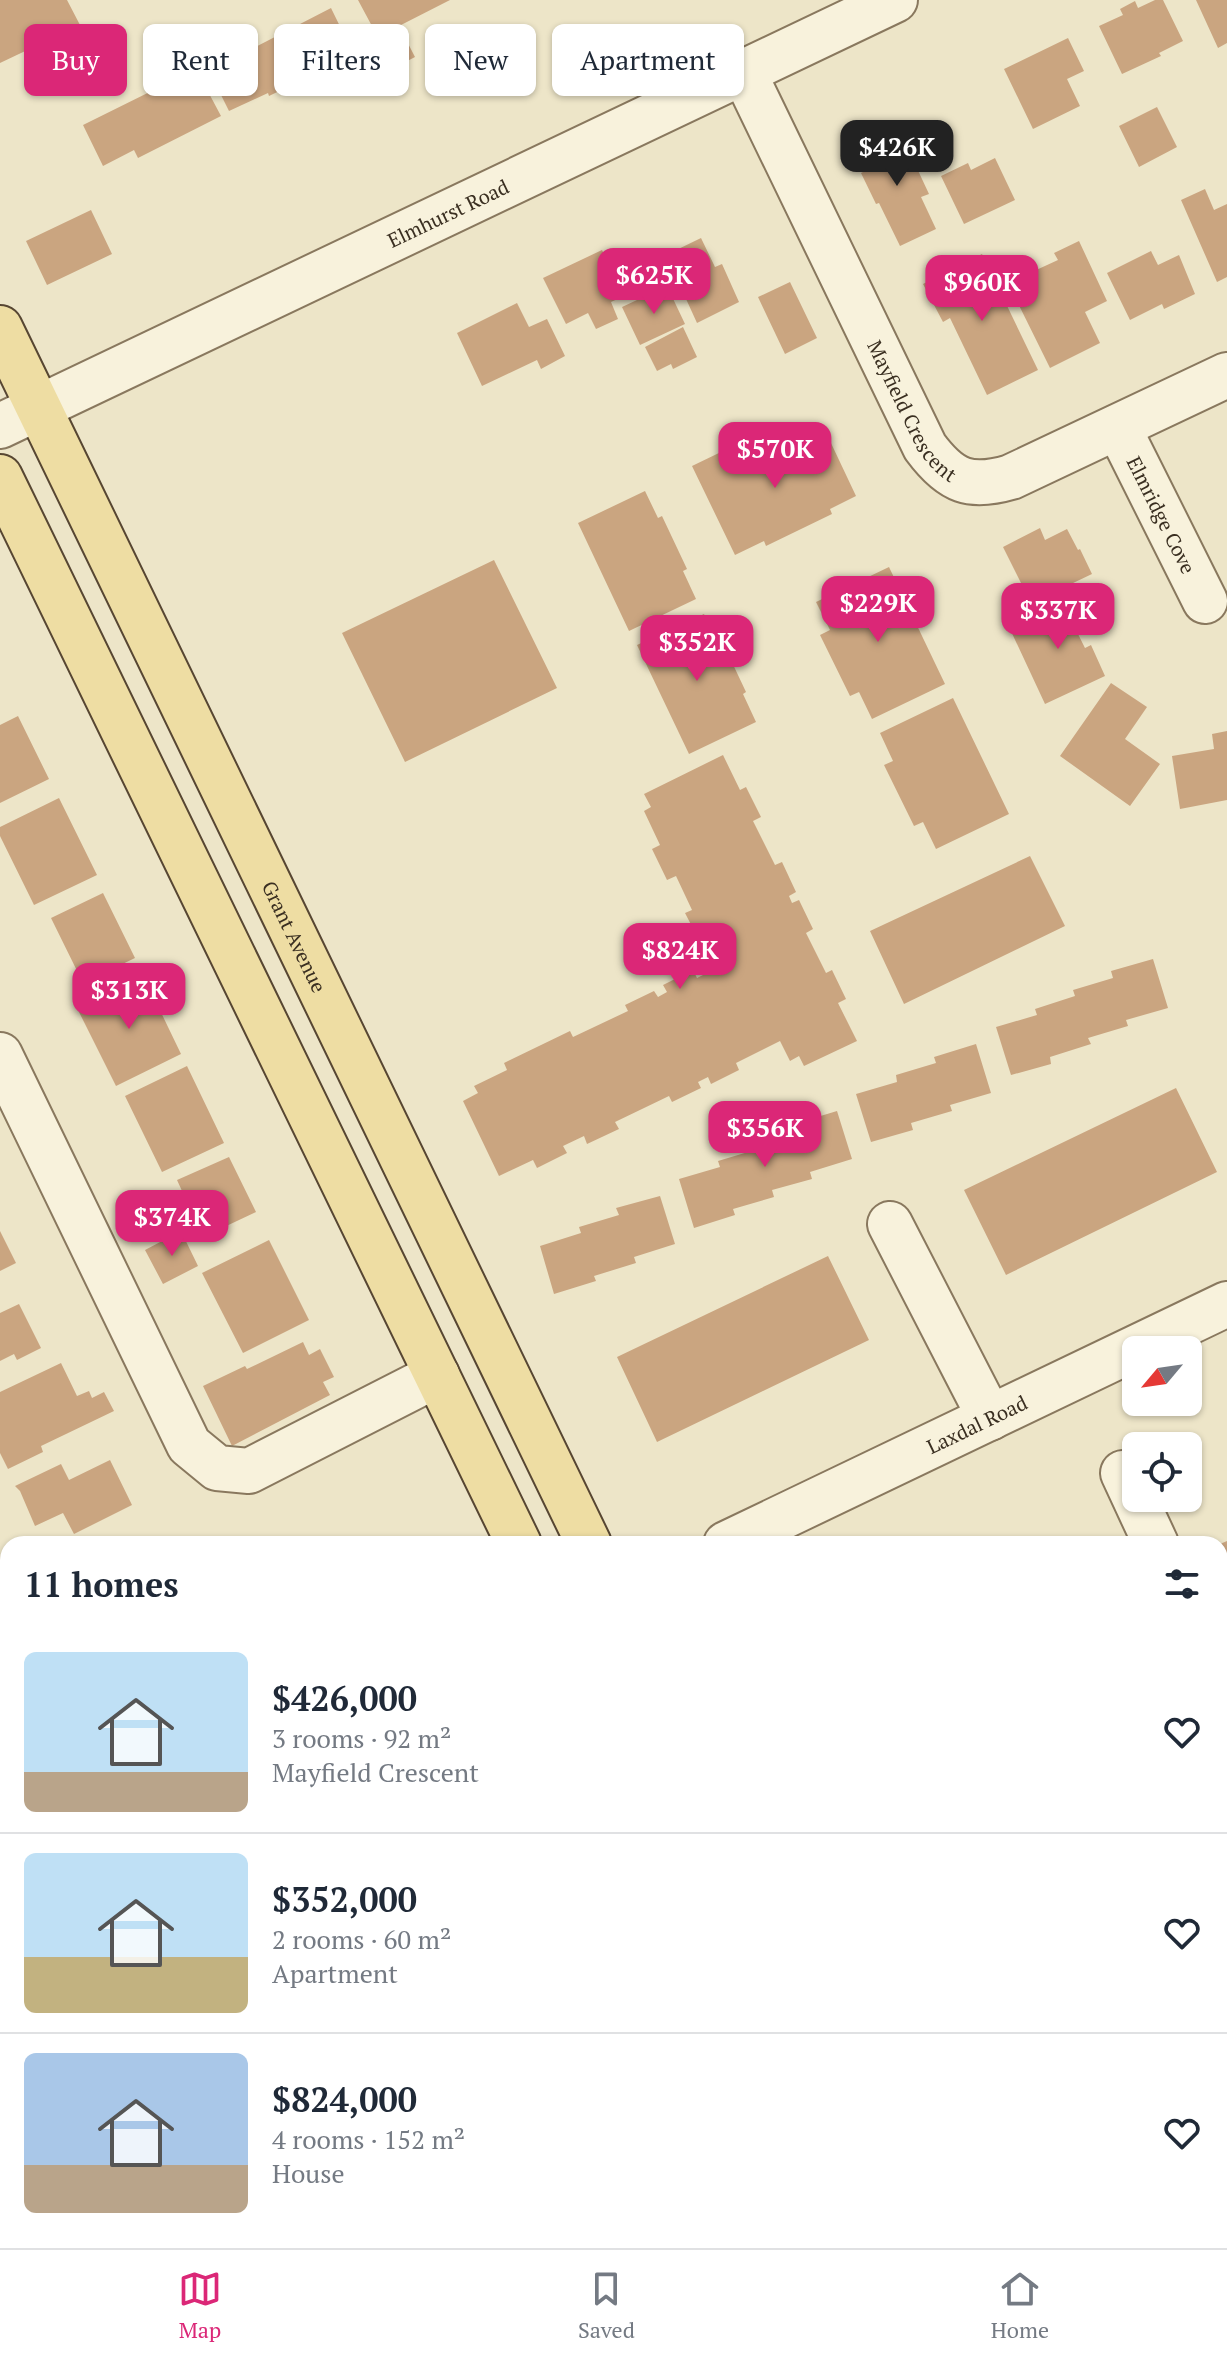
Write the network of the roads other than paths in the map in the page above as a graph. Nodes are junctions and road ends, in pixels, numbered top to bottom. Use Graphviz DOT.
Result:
graph roads {
  1 [pos="895,0"];
  2 [pos="744,71"];
  3 [pos="744,73"];
  4 [pos="691,96"];
  5 [pos="0,328"];
  6 [pos="1227,375"];
  7 [pos="19,417"];
  8 [pos="1118,427"];
  9 [pos="0,477"];
  10 [pos="1205,601"];
  11 [pos="352,1054"];
  12 [pos="0,1055"];
  13 [pos="292,1078"];
  14 [pos="890,1224"];
  15 [pos="1227,1304"];
  16 [pos="437,1375"];
  17 [pos="990,1418"];
  18 [pos="1141,1512"];
  19 [pos="515,1536"];
  20 [pos="585,1536"];
  21 [pos="743,1536"];
  22 [pos="1152,1536"];
  1 -- 2 [label="street, Elmhurst Road"];
  3 -- 8 [label="street, Mayfield Crescent"];
  4 -- 7 [label="street, Elmhurst Road"];
  5 -- 7 [label="main road, Grant Avenue"];
  6 -- 8 [label="street, Mayfield Crescent"];
  7 -- 11 [label="main road, Grant Avenue"];
  8 -- 10 [label="street, Elmridge Cove"];
  9 -- 13 [label="main road"];
  11 -- 13 [label="main road"];
  11 -- 20 [label="main road, Grant Avenue"];
  12 -- 16 [label="street"];
  13 -- 16 [label="main road"];
  14 -- 17 [label="street"];
  15 -- 17 [label="street, Laxdal Road"];
  16 -- 19 [label="main road"];
  17 -- 21 [label="street, Laxdal Road"];
  18 -- 22 [label="street"];
}
